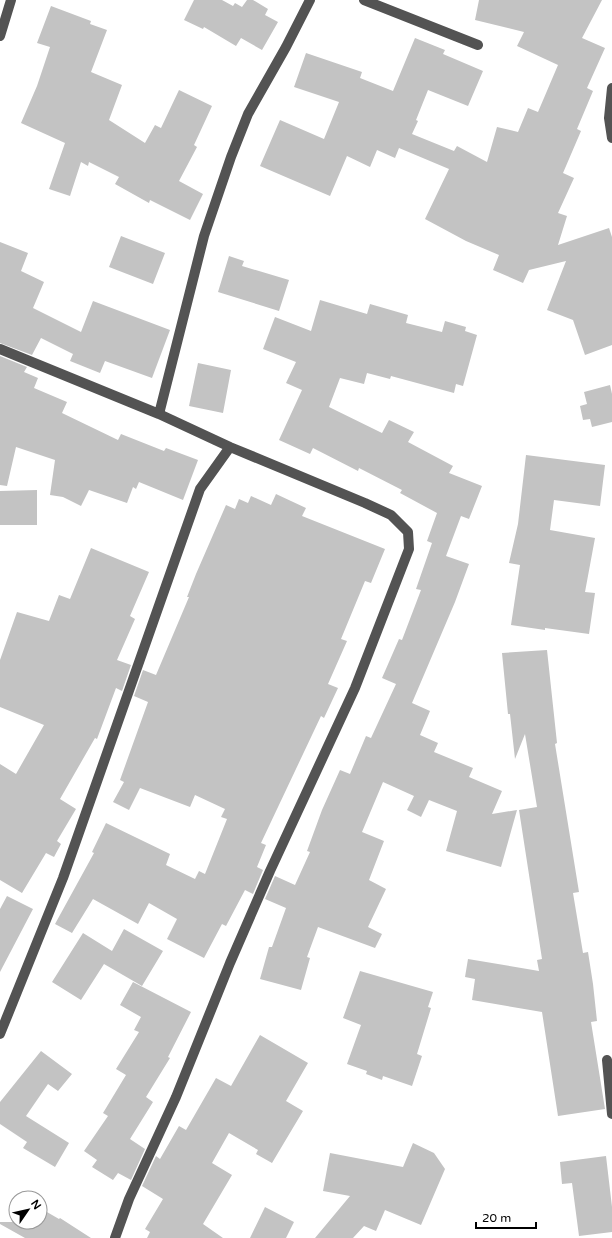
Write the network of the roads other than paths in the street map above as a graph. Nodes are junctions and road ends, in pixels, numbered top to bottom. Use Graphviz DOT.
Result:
graph roads {
  1 [pos="11,0"];
  2 [pos="310,0"];
  3 [pos="364,0"];
  4 [pos="0,36"];
  5 [pos="478,45"];
  6 [pos="612,88"];
  7 [pos="612,138"];
  8 [pos="0,349"];
  9 [pos="159,414"];
  10 [pos="230,447"];
  11 [pos="0,1034"];
  12 [pos="607,1060"];
  13 [pos="612,1114"];
  14 [pos="115,1238"];
  1 -- 4 [label="street"];
  2 -- 9 [label="street"];
  3 -- 5 [label="street"];
  6 -- 7 [label="street"];
  8 -- 9 [label="street"];
  9 -- 10 [label="street"];
  10 -- 11 [label="street"];
  10 -- 14 [label="street"];
  12 -- 13 [label="street"];
}
